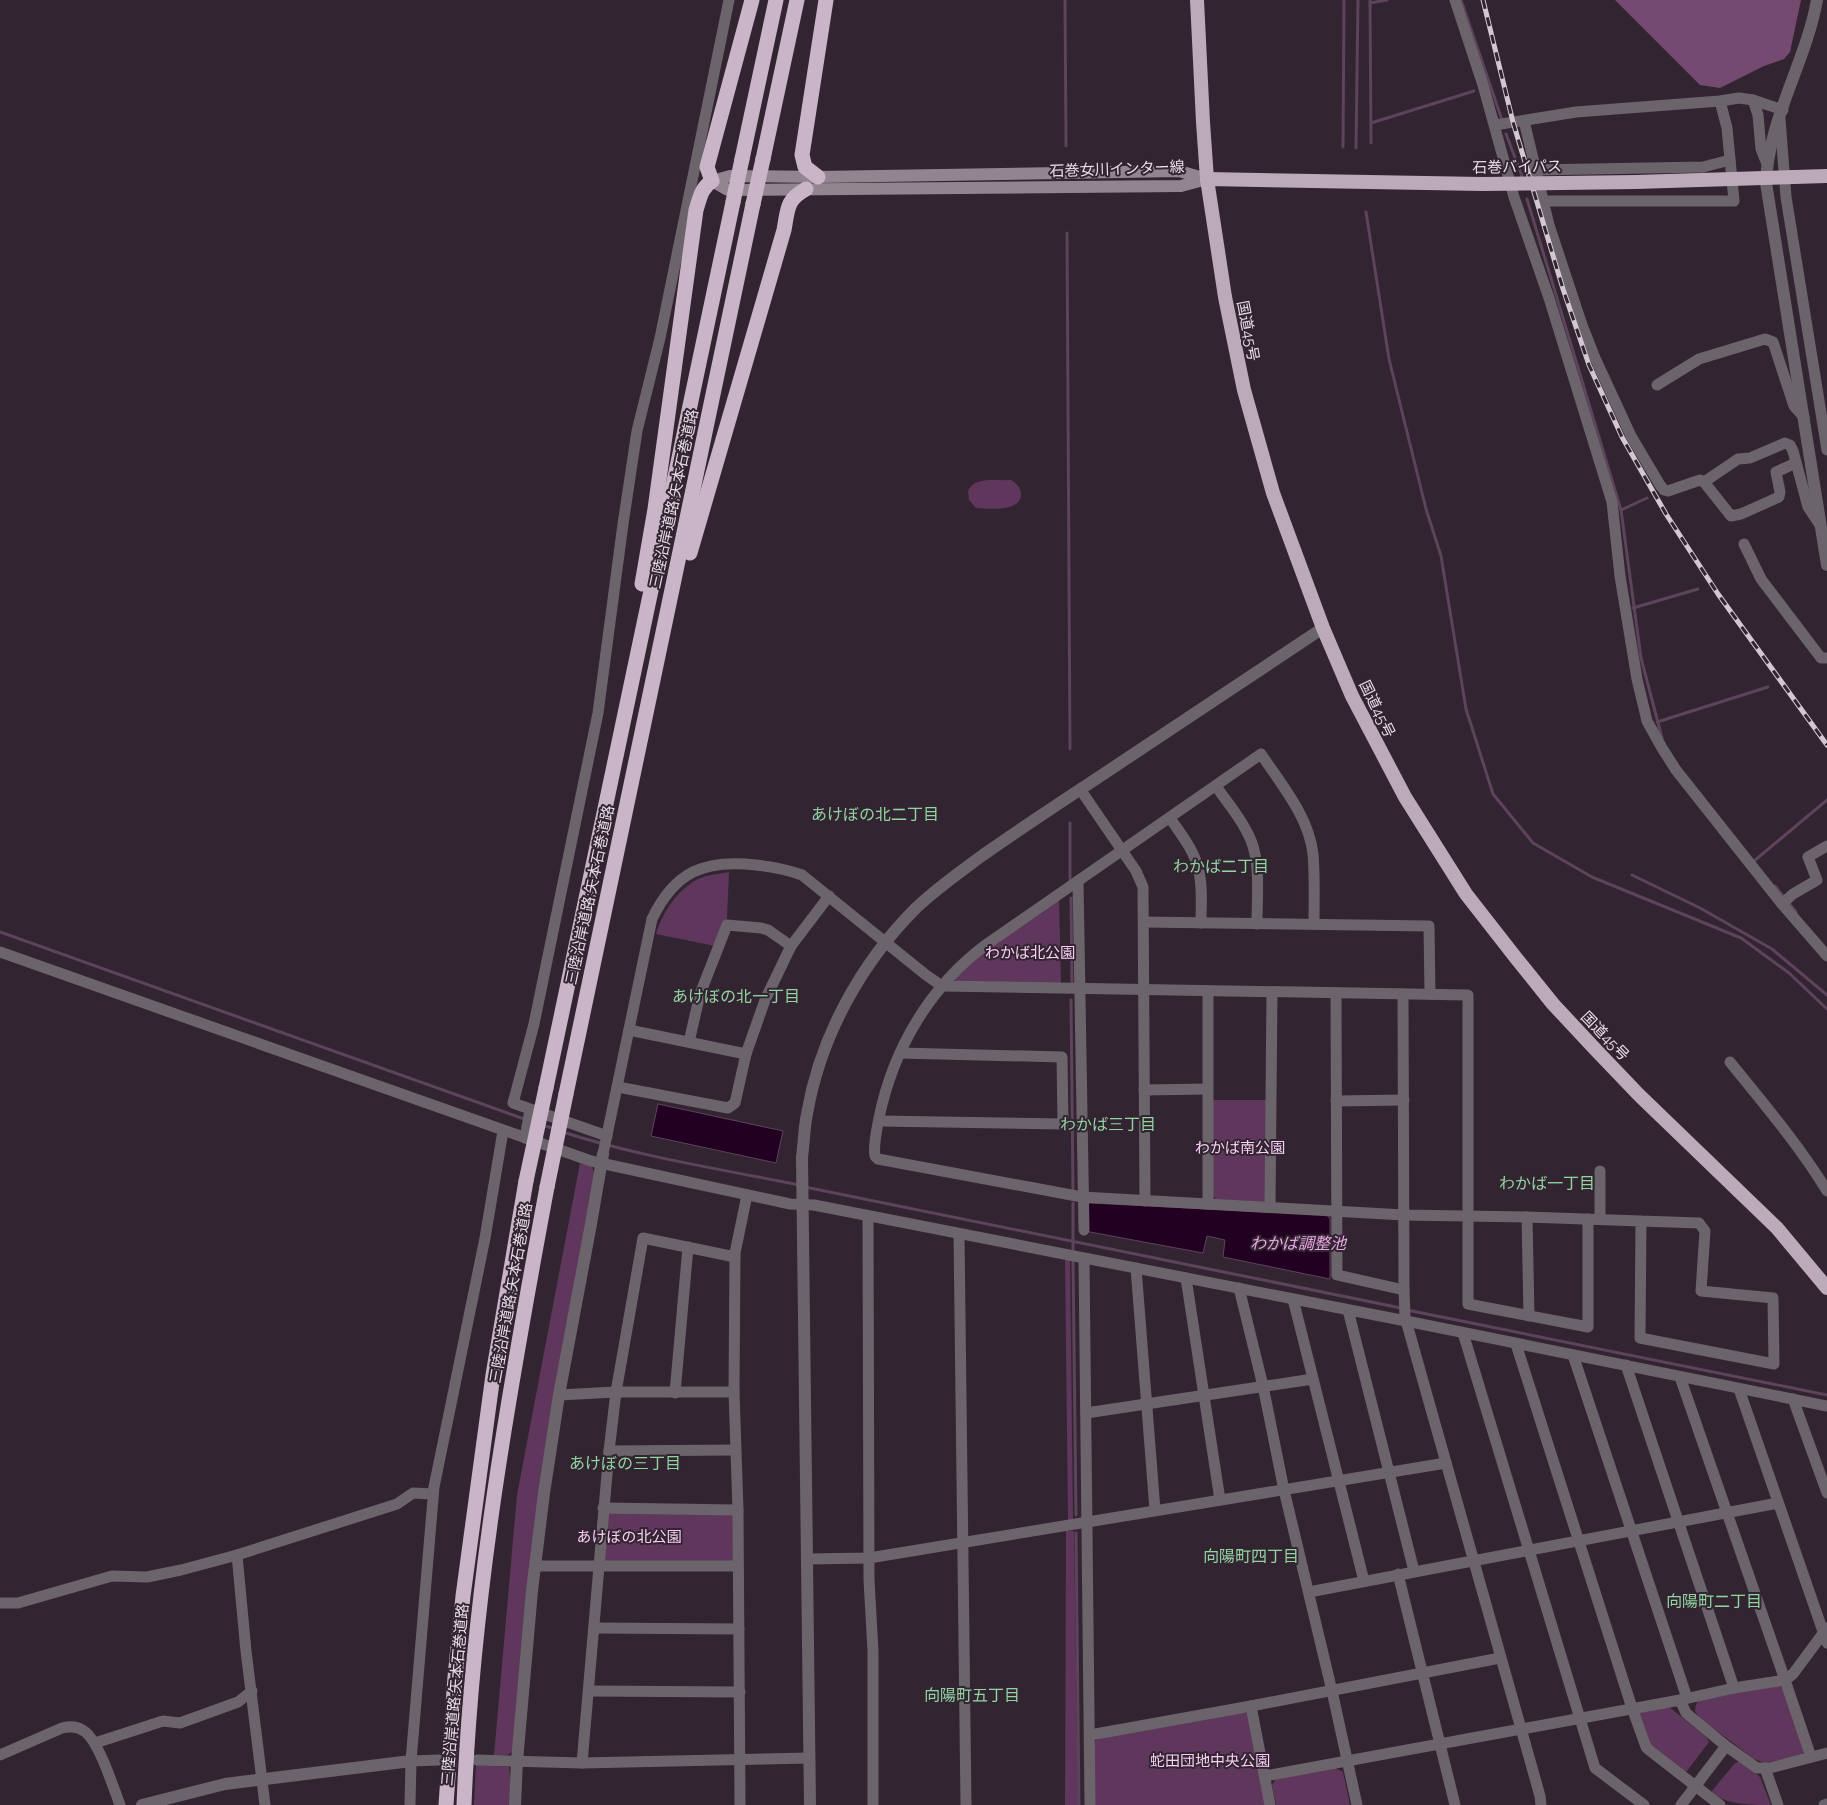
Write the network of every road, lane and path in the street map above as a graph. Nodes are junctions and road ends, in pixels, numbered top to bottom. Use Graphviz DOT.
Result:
graph roads {
  1 [pos="730,0"];
  2 [pos="752,0"];
  3 [pos="776,0"];
  4 [pos="797,0"];
  5 [pos="826,0"];
  6 [pos="1197,0"];
  7 [pos="1455,0"];
  8 [pos="1817,0"];
  9 [pos="1753,100"];
  10 [pos="1720,101"];
  11 [pos="1781,114"];
  12 [pos="1524,121"];
  13 [pos="1495,125"];
  14 [pos="1730,160"];
  15 [pos="1767,164"];
  16 [pos="1534,170"];
  17 [pos="818,176"];
  18 [pos="1827,176"];
  19 [pos="1207,179"];
  20 [pos="712,181"];
  21 [pos="806,189"];
  22 [pos="1543,201"];
  23 [pos="1657,386"];
  24 [pos="1804,416"];
  25 [pos="1827,450"];
  26 [pos="1796,463"];
  27 [pos="1704,482"];
  28 [pos="1820,525"];
  29 [pos="1744,544"];
  30 [pos="1827,565"];
  31 [pos="1323,628"];
  32 [pos="660,653"];
  33 [pos="1827,658"];
  34 [pos="610,784"];
  35 [pos="1216,786"];
  36 [pos="1080,789"];
  37 [pos="1170,818"];
  38 [pos="1827,846"];
  39 [pos="1122,850"];
  40 [pos="1078,881"];
  41 [pos="829,896"];
  42 [pos="1785,901"];
  43 [pos="1144,922"];
  44 [pos="1202,923"];
  45 [pos="1257,924"];
  46 [pos="1314,924"];
  47 [pos="886,942"];
  48 [pos="791,946"];
  49 [pos="0,952"];
  50 [pos="1827,956"];
  51 [pos="942,986"];
  52 [pos="1081,989"];
  53 [pos="1144,990"];
  54 [pos="1208,991"];
  55 [pos="1272,992"];
  56 [pos="1336,993"];
  57 [pos="1403,994"];
  58 [pos="1430,994"];
  59 [pos="629,1030"];
  60 [pos="689,1042"];
  61 [pos="900,1053"];
  62 [pos="746,1054"];
  63 [pos="1730,1062"];
  64 [pos="618,1087"];
  65 [pos="1144,1090"];
  66 [pos="1207,1090"];
  67 [pos="1336,1100"];
  68 [pos="1404,1100"];
  69 [pos="530,1110"];
  70 [pos="878,1121"];
  71 [pos="503,1130"];
  72 [pos="525,1138"];
  73 [pos="604,1149"];
  74 [pos="1600,1172"];
  75 [pos="1827,1191"];
  76 [pos="747,1195"];
  77 [pos="1082,1197"];
  78 [pos="802,1198"];
  79 [pos="1145,1201"];
  80 [pos="1208,1204"];
  81 [pos="1270,1207"];
  82 [pos="1336,1211"];
  83 [pos="1404,1215"];
  84 [pos="868,1216"];
  85 [pos="1469,1216"];
  86 [pos="1527,1217"];
  87 [pos="1588,1219"];
  88 [pos="1600,1219"];
  89 [pos="1641,1221"];
  90 [pos="1084,1230"];
  91 [pos="959,1234"];
  92 [pos="688,1247"];
  93 [pos="735,1257"];
  94 [pos="1084,1258"];
  95 [pos="1136,1268"];
  96 [pos="1186,1278"];
  97 [pos="1239,1288"];
  98 [pos="1827,1288"];
  99 [pos="1404,1295"];
  100 [pos="1293,1299"];
  101 [pos="1348,1310"];
  102 [pos="1529,1316"];
  103 [pos="1406,1319"];
  104 [pos="1463,1333"];
  105 [pos="1516,1344"];
  106 [pos="1572,1355"];
  107 [pos="1626,1365"];
  108 [pos="1680,1377"];
  109 [pos="1313,1378"];
  110 [pos="1263,1386"];
  111 [pos="1739,1389"];
  112 [pos="616,1392"];
  113 [pos="734,1392"];
  114 [pos="675,1393"];
  115 [pos="559,1395"];
  116 [pos="1204,1395"];
  117 [pos="1794,1399"];
  118 [pos="1146,1405"];
  119 [pos="1827,1406"];
  120 [pos="1086,1413"];
  121 [pos="735,1450"];
  122 [pos="609,1451"];
  123 [pos="1446,1463"];
  124 [pos="1389,1473"];
  125 [pos="1339,1481"];
  126 [pos="1284,1490"];
  127 [pos="1827,1493"];
  128 [pos="433,1494"];
  129 [pos="1220,1500"];
  130 [pos="1778,1503"];
  131 [pos="603,1508"];
  132 [pos="738,1510"];
  133 [pos="1155,1510"];
  134 [pos="1727,1514"];
  135 [pos="1088,1522"];
  136 [pos="1678,1522"];
  137 [pos="1630,1532"];
  138 [pos="1579,1541"];
  139 [pos="963,1544"];
  140 [pos="1528,1551"];
  141 [pos="237,1555"];
  142 [pos="869,1558"];
  143 [pos="807,1559"];
  144 [pos="1474,1562"];
  145 [pos="536,1566"];
  146 [pos="598,1566"];
  147 [pos="738,1566"];
  148 [pos="1414,1571"];
  149 [pos="1398,1574"];
  150 [pos="1364,1581"];
  151 [pos="1308,1592"];
  152 [pos="0,1603"];
  153 [pos="594,1628"];
  154 [pos="739,1629"];
  155 [pos="1826,1634"];
  156 [pos="1500,1658"];
  157 [pos="1423,1673"];
  158 [pos="1785,1680"];
  159 [pos="1734,1688"];
  160 [pos="252,1691"];
  161 [pos="1332,1691"];
  162 [pos="589,1692"];
  163 [pos="740,1692"];
  164 [pos="1683,1699"];
  165 [pos="1252,1706"];
  166 [pos="1632,1708"];
  167 [pos="1579,1718"];
  168 [pos="1522,1730"];
  169 [pos="1090,1735"];
  170 [pos="95,1743"];
  171 [pos="1440,1744"];
  172 [pos="1726,1746"];
  173 [pos="1827,1753"];
  174 [pos="0,1755"];
  175 [pos="1811,1757"];
  176 [pos="810,1758"];
  177 [pos="739,1759"];
  178 [pos="439,1760"];
  179 [pos="477,1760"];
  180 [pos="1347,1760"];
  181 [pos="411,1761"];
  182 [pos="517,1761"];
  183 [pos="582,1763"];
  184 [pos="1765,1768"];
  185 [pos="1265,1776"];
  186 [pos="263,1779"];
  187 [pos="1695,1787"];
  188 [pos="120,1805"];
  189 [pos="142,1805"];
  190 [pos="265,1805"];
  191 [pos="410,1805"];
  192 [pos="446,1805"];
  193 [pos="464,1805"];
  194 [pos="515,1805"];
  195 [pos="740,1805"];
  196 [pos="810,1805"];
  197 [pos="873,1805"];
  198 [pos="966,1805"];
  199 [pos="1090,1805"];
  200 [pos="1270,1805"];
  201 [pos="1357,1805"];
  202 [pos="1455,1805"];
  203 [pos="1541,1805"];
  204 [pos="1644,1805"];
  205 [pos="1681,1805"];
  206 [pos="1720,1805"];
  207 [pos="1778,1805"];
  1 -- 69 [label="street"];
  2 -- 20 [label="highway"];
  3 -- 34 [label="highway, 三陸沿岸道路;矢本石巻道路, bridge"];
  4 -- 32 [label="highway, 三陸沿岸道路;矢本石巻道路, bridge"];
  5 -- 17 [label="highway"];
  6 -- 19 [label="highway, 国道45号"];
  7 -- 13 [label="street"];
  8 -- 11 [label="street"];
  9 -- 10 [label="street"];
  9 -- 11 [label="street"];
  9 -- 15 [label="street"];
  10 -- 12 [label="street"];
  10 -- 14 [label="street"];
  11 -- 15 [label="street"];
  11 -- 25 [label="street"];
  12 -- 13 [label="street"];
  12 -- 16 [label="street"];
  13 -- 42 [label="street"];
  14 -- 16 [label="street"];
  14 -- 22 [label="street"];
  15 -- 24 [label="street"];
  16 -- 22 [label="street"];
  17 -- 19 [label="main road, 石巻女川インター線"];
  17 -- 20 [label="main road, 石巻女川インター線"];
  18 -- 19 [label="highway, 石巻バイパス, bridge"];
  19 -- 21 [label="main road, 石巻女川インター線"];
  19 -- 31 [label="highway, 国道45号"];
  20 -- 21 [label="main road, 石巻女川インター線"];
  20 -- 34 [label="highway"];
  21 -- 32 [label="highway"];
  22 -- 27 [label="street"];
  23 -- 24 [label="street"];
  24 -- 28 [label="street"];
  26 -- 27 [label="street"];
  26 -- 27 [label="street"];
  26 -- 28 [label="street"];
  28 -- 30 [label="street"];
  29 -- 33 [label="street"];
  31 -- 36 [label="street"];
  31 -- 98 [label="highway, 国道45号"];
  32 -- 193 [label="highway, 三陸沿岸道路;矢本石巻道路, bridge"];
  34 -- 192 [label="highway, 三陸沿岸道路;矢本石巻道路, bridge"];
  35 -- 37 [label="street"];
  35 -- 45 [label="street"];
  35 -- 46 [label="street"];
  36 -- 39 [label="street"];
  36 -- 47 [label="street"];
  37 -- 39 [label="street"];
  37 -- 44 [label="street"];
  38 -- 42 [label="street"];
  39 -- 40 [label="street"];
  39 -- 43 [label="street"];
  40 -- 51 [label="street"];
  40 -- 52 [label="street"];
  41 -- 47 [label="street"];
  41 -- 48 [label="street"];
  41 -- 59 [label="street"];
  42 -- 50 [label="street"];
  43 -- 44 [label="street"];
  43 -- 53 [label="street"];
  44 -- 45 [label="street"];
  45 -- 46 [label="street"];
  46 -- 58 [label="street"];
  47 -- 51 [label="street"];
  47 -- 78 [label="street"];
  48 -- 60 [label="street"];
  48 -- 62 [label="street"];
  49 -- 71 [label="street"];
  51 -- 52 [label="street"];
  51 -- 61 [label="street"];
  52 -- 53 [label="street"];
  52 -- 77 [label="street"];
  53 -- 54 [label="street"];
  53 -- 65 [label="street"];
  54 -- 55 [label="street"];
  54 -- 66 [label="street"];
  55 -- 56 [label="street"];
  55 -- 81 [label="street"];
  56 -- 57 [label="street"];
  56 -- 67 [label="street"];
  57 -- 58 [label="street"];
  57 -- 68 [label="street"];
  58 -- 85 [label="street"];
  59 -- 60 [label="street"];
  59 -- 64 [label="street"];
  60 -- 62 [label="street"];
  61 -- 70 [label="street"];
  61 -- 70 [label="street"];
  62 -- 64 [label="street"];
  63 -- 75 [label="street"];
  64 -- 73 [label="street"];
  65 -- 66 [label="street"];
  65 -- 79 [label="street"];
  66 -- 80 [label="street"];
  67 -- 68 [label="street"];
  67 -- 82 [label="street"];
  68 -- 83 [label="street"];
  69 -- 72 [label="street"];
  69 -- 73 [label="street"];
  70 -- 77 [label="street"];
  71 -- 72 [label="street"];
  71 -- 128 [label="street"];
  72 -- 73 [label="street"];
  73 -- 76 [label="street"];
  73 -- 115 [label="street"];
  74 -- 88 [label="street"];
  76 -- 78 [label="street"];
  76 -- 93 [label="street"];
  77 -- 79 [label="street"];
  77 -- 90 [label="street"];
  78 -- 84 [label="street"];
  78 -- 143 [label="street"];
  79 -- 80 [label="street"];
  80 -- 81 [label="street"];
  81 -- 82 [label="street"];
  82 -- 83 [label="street"];
  82 -- 99 [label="street"];
  83 -- 85 [label="street"];
  83 -- 99 [label="street"];
  84 -- 91 [label="street"];
  84 -- 142 [label="street"];
  85 -- 86 [label="street"];
  85 -- 102 [label="street"];
  86 -- 87 [label="street"];
  86 -- 102 [label="street"];
  87 -- 88 [label="street"];
  87 -- 102 [label="street"];
  88 -- 89 [label="street"];
  89 -- 89 [label="street"];
  91 -- 94 [label="street"];
  91 -- 139 [label="street"];
  92 -- 93 [label="street"];
  92 -- 112 [label="street"];
  92 -- 114 [label="street"];
  93 -- 113 [label="street"];
  94 -- 95 [label="street"];
  94 -- 120 [label="street"];
  95 -- 96 [label="street"];
  95 -- 118 [label="street"];
  96 -- 97 [label="street"];
  96 -- 116 [label="street"];
  97 -- 100 [label="street"];
  97 -- 110 [label="street"];
  99 -- 103 [label="street"];
  100 -- 101 [label="street"];
  100 -- 109 [label="street"];
  101 -- 103 [label="street"];
  101 -- 124 [label="street"];
  103 -- 104 [label="street"];
  103 -- 123 [label="street"];
  104 -- 105 [label="street"];
  104 -- 140 [label="street"];
  105 -- 106 [label="street"];
  105 -- 138 [label="street"];
  106 -- 107 [label="street"];
  106 -- 137 [label="street"];
  107 -- 108 [label="street"];
  107 -- 136 [label="street"];
  108 -- 111 [label="street"];
  108 -- 134 [label="street"];
  109 -- 110 [label="street"];
  109 -- 125 [label="street"];
  110 -- 116 [label="street"];
  110 -- 126 [label="street"];
  111 -- 117 [label="street"];
  111 -- 130 [label="street"];
  112 -- 114 [label="street"];
  112 -- 115 [label="street"];
  112 -- 122 [label="street"];
  113 -- 114 [label="street"];
  113 -- 121 [label="street"];
  115 -- 145 [label="street"];
  116 -- 118 [label="street"];
  116 -- 129 [label="street"];
  117 -- 119 [label="street"];
  117 -- 127 [label="street"];
  118 -- 120 [label="street"];
  118 -- 133 [label="street"];
  120 -- 135 [label="street"];
  121 -- 122 [label="street"];
  121 -- 132 [label="street"];
  122 -- 131 [label="street"];
  123 -- 124 [label="street"];
  123 -- 144 [label="street"];
  124 -- 125 [label="street"];
  124 -- 148 [label="street"];
  125 -- 126 [label="street"];
  125 -- 150 [label="street"];
  126 -- 129 [label="street"];
  126 -- 151 [label="street"];
  128 -- 141 [label="street"];
  128 -- 181 [label="street"];
  129 -- 133 [label="street"];
  130 -- 134 [label="street"];
  130 -- 155 [label="street"];
  131 -- 132 [label="street"];
  131 -- 146 [label="street"];
  132 -- 147 [label="street"];
  133 -- 135 [label="street"];
  134 -- 136 [label="street"];
  134 -- 158 [label="street"];
  135 -- 139 [label="street"];
  135 -- 169 [label="street"];
  136 -- 137 [label="street"];
  136 -- 159 [label="street"];
  137 -- 138 [label="street"];
  137 -- 164 [label="street"];
  138 -- 140 [label="street"];
  138 -- 166 [label="street"];
  139 -- 142 [label="street"];
  139 -- 198 [label="street"];
  140 -- 144 [label="street"];
  140 -- 167 [label="street"];
  141 -- 152 [label="street"];
  141 -- 160 [label="street"];
  142 -- 143 [label="street"];
  142 -- 197 [label="street"];
  143 -- 176 [label="street"];
  144 -- 148 [label="street"];
  144 -- 156 [label="street"];
  145 -- 146 [label="street"];
  145 -- 182 [label="street"];
  146 -- 147 [label="street"];
  146 -- 153 [label="street"];
  147 -- 154 [label="street"];
  148 -- 149 [label="street"];
  149 -- 150 [label="street"];
  149 -- 157 [label="street"];
  150 -- 151 [label="street"];
  151 -- 161 [label="street"];
  153 -- 154 [label="street"];
  153 -- 162 [label="street"];
  154 -- 163 [label="street"];
  155 -- 158 [label="street"];
  156 -- 157 [label="street"];
  156 -- 168 [label="street"];
  157 -- 161 [label="street"];
  157 -- 171 [label="street"];
  158 -- 159 [label="street"];
  158 -- 175 [label="street"];
  159 -- 164 [label="street"];
  160 -- 170 [label="street"];
  160 -- 186 [label="street"];
  161 -- 165 [label="street"];
  161 -- 180 [label="street"];
  162 -- 163 [label="street"];
  162 -- 183 [label="street"];
  163 -- 177 [label="street"];
  164 -- 166 [label="street"];
  164 -- 172 [label="street"];
  165 -- 169 [label="street"];
  165 -- 185 [label="street"];
  166 -- 167 [label="street"];
  166 -- 187 [label="street"];
  167 -- 168 [label="street"];
  167 -- 204 [label="street"];
  168 -- 171 [label="street"];
  168 -- 203 [label="street"];
  169 -- 199 [label="street"];
  170 -- 174 [label="street"];
  170 -- 188 [label="street"];
  171 -- 180 [label="street"];
  171 -- 202 [label="street"];
  172 -- 184 [label="street"];
  172 -- 187 [label="street"];
  173 -- 175 [label="street"];
  175 -- 184 [label="street"];
  176 -- 177 [label="street"];
  176 -- 196 [label="street"];
  177 -- 183 [label="street"];
  177 -- 195 [label="street"];
  178 -- 181 [label="street"];
  179 -- 182 [label="street"];
  180 -- 185 [label="street"];
  180 -- 201 [label="street"];
  181 -- 186 [label="street"];
  181 -- 191 [label="street"];
  182 -- 183 [label="street"];
  182 -- 194 [label="street"];
  184 -- 207 [label="street"];
  185 -- 200 [label="street"];
  186 -- 189 [label="street"];
  186 -- 190 [label="street"];
  187 -- 205 [label="street"];
  187 -- 206 [label="street"];
}
